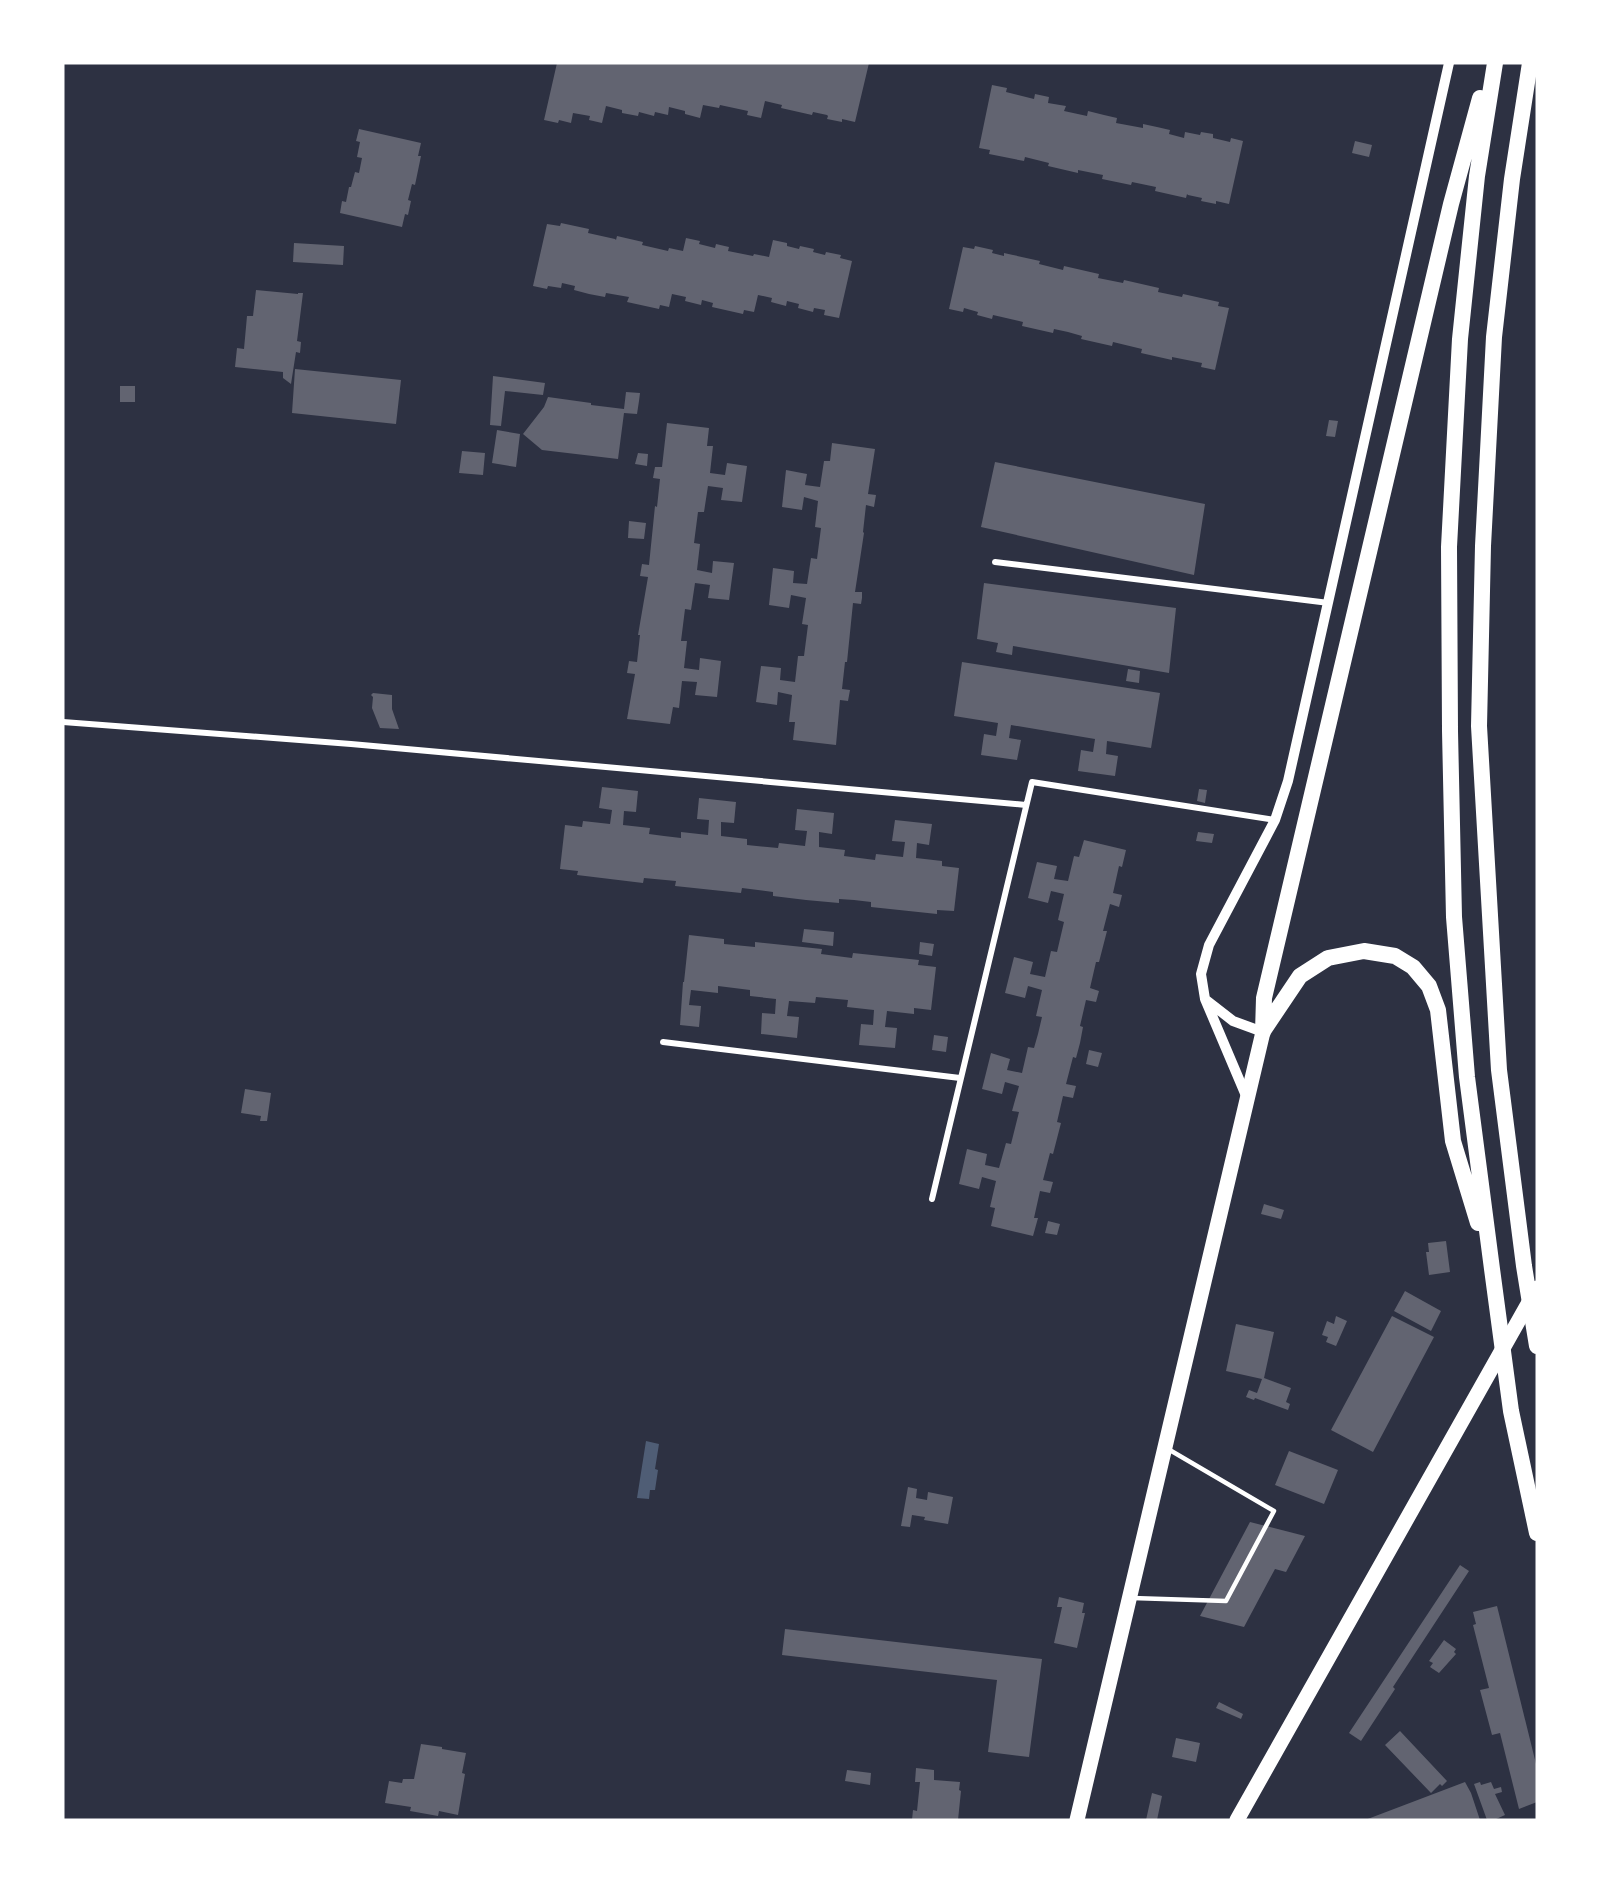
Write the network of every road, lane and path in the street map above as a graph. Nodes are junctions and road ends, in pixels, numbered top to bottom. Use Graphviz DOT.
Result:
graph roads {
  1 [pos="1449,63"];
  2 [pos="1490,63"];
  3 [pos="1495,63"];
  4 [pos="1530,63"];
  5 [pos="995,562"];
  6 [pos="1329,603"];
  7 [pos="63,722"];
  8 [pos="1026,805"];
  9 [pos="1275,820"];
  10 [pos="1205,999"];
  11 [pos="1263,1032"];
  12 [pos="663,1042"];
  13 [pos="960,1078"];
  14 [pos="1247,1098"];
  15 [pos="932,1199"];
  16 [pos="1492,1269"];
  17 [pos="1537,1288"];
  18 [pos="1537,1346"];
  19 [pos="1165,1447"];
  20 [pos="1537,1533"];
  21 [pos="1129,1598"];
  22 [pos="1077,1820"];
  23 [pos="1237,1820"];
  1 -- 6 [label="street"];
  2 -- 11 [label="highway"];
  3 -- 16 [label="highway"];
  4 -- 18 [label="highway"];
  5 -- 6 [label="street"];
  6 -- 9 [label="street"];
  7 -- 8 [label="street"];
  8 -- 9 [label="street"];
  8 -- 13 [label="street"];
  9 -- 10 [label="street"];
  10 -- 11 [label="street"];
  10 -- 14 [label="street"];
  11 -- 14 [label="main road"];
  11 -- 16 [label="highway"];
  12 -- 13 [label="street"];
  13 -- 15 [label="street"];
  14 -- 19 [label="main road"];
  16 -- 20 [label="highway"];
  17 -- 23 [label="main road"];
  19 -- 21 [label="main road"];
  19 -- 21 [label="lane"];
  21 -- 22 [label="main road"];
}
